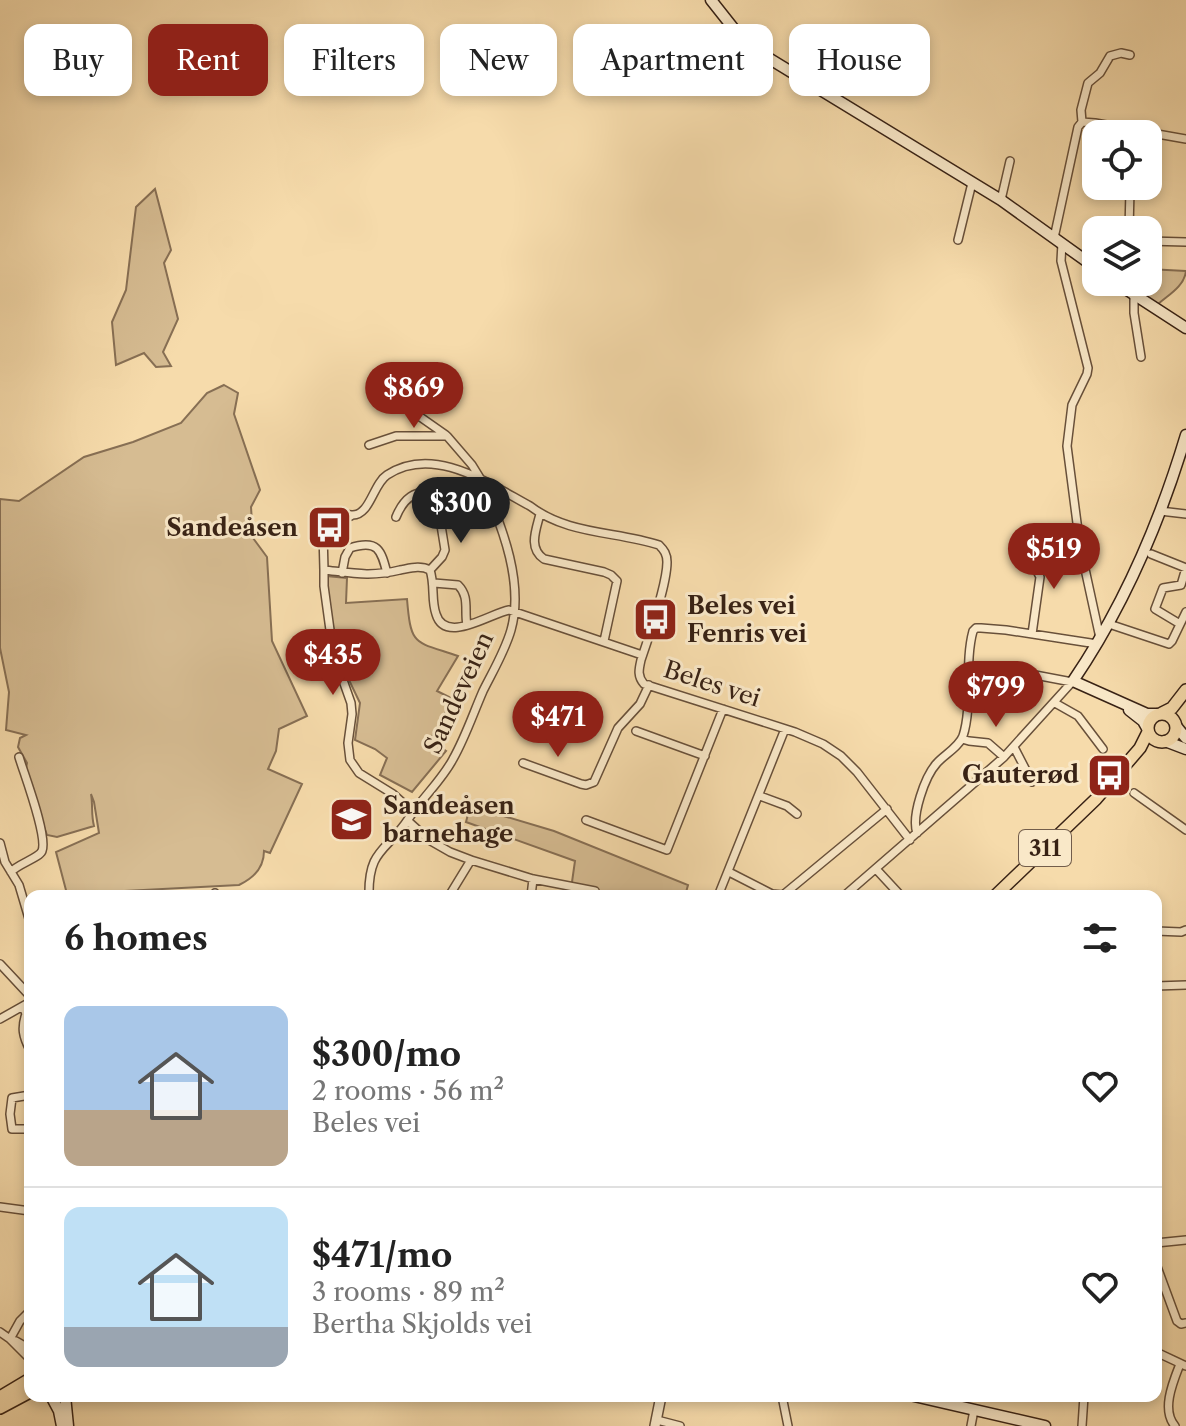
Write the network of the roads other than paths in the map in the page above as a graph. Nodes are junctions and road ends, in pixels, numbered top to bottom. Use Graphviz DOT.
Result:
graph roads {
  1 [pos="711,0"];
  2 [pos="1130,55"];
  3 [pos="1082,122"];
  4 [pos="1162,134"];
  5 [pos="1186,139"];
  6 [pos="1010,161"];
  7 [pos="972,183"];
  8 [pos="1001,200"];
  9 [pos="958,240"];
  10 [pos="1058,240"];
  11 [pos="1162,241"];
  12 [pos="1186,242"];
  13 [pos="1082,258"];
  14 [pos="1134,296"];
  15 [pos="1136,296"];
  16 [pos="1186,328"];
  17 [pos="1141,357"];
  18 [pos="394,402"];
  19 [pos="447,436"];
  20 [pos="1185,439"];
  21 [pos="369,445"];
  22 [pos="484,483"];
  23 [pos="444,501"];
  24 [pos="1160,511"];
  25 [pos="540,514"];
  26 [pos="1186,514"];
  27 [pos="353,515"];
  28 [pos="396,517"];
  29 [pos="325,529"];
  30 [pos="1151,554"];
  31 [pos="1030,565"];
  32 [pos="1186,568"];
  33 [pos="325,570"];
  34 [pos="430,570"];
  35 [pos="342,573"];
  36 [pos="387,573"];
  37 [pos="434,583"];
  38 [pos="1183,587"];
  39 [pos="514,612"];
  40 [pos="1186,612"];
  41 [pos="1109,624"];
  42 [pos="1180,624"];
  43 [pos="467,625"];
  44 [pos="1032,634"];
  45 [pos="604,641"];
  46 [pos="1099,642"];
  47 [pos="642,655"];
  48 [pos="1009,670"];
  49 [pos="1073,681"];
  50 [pos="649,685"];
  51 [pos="1186,690"];
  52 [pos="1111,698"];
  53 [pos="1186,702"];
  54 [pos="1055,703"];
  55 [pos="723,709"];
  56 [pos="1159,714"];
  57 [pos="1175,724"];
  58 [pos="785,729"];
  59 [pos="1148,730"];
  60 [pos="636,731"];
  61 [pos="1186,738"];
  62 [pos="962,739"];
  63 [pos="1163,742"];
  64 [pos="1014,747"];
  65 [pos="1103,749"];
  66 [pos="1186,749"];
  67 [pos="705,756"];
  68 [pos="19,757"];
  69 [pos="1004,757"];
  70 [pos="523,763"];
  71 [pos="1032,782"];
  72 [pos="1134,793"];
  73 [pos="760,796"];
  74 [pos="1096,799"];
  75 [pos="887,809"];
  76 [pos="413,812"];
  77 [pos="797,814"];
  78 [pos="586,820"];
  79 [pos="408,821"];
  80 [pos="1186,830"];
  81 [pos="913,836"];
  82 [pos="0,843"];
  83 [pos="471,860"];
  84 [pos="876,869"];
  85 [pos="11,872"];
  86 [pos="729,872"];
  87 [pos="533,879"];
  88 [pos="369,890"];
  89 [pos="453,890"];
  90 [pos="532,890"];
  91 [pos="590,890"];
  92 [pos="721,890"];
  93 [pos="764,890"];
  94 [pos="789,890"];
  95 [pos="851,890"];
  96 [pos="895,890"];
  97 [pos="1001,890"];
  98 [pos="24,902"];
  99 [pos="1186,930"];
  100 [pos="1162,931"];
  101 [pos="0,964"];
  102 [pos="1186,985"];
  103 [pos="1162,986"];
  104 [pos="24,990"];
  105 [pos="24,1005"];
  106 [pos="0,1019"];
  107 [pos="24,1095"];
  108 [pos="24,1129"];
  109 [pos="0,1207"];
  110 [pos="24,1210"];
  111 [pos="1184,1242"];
  112 [pos="1162,1243"];
  113 [pos="1162,1280"];
  114 [pos="24,1317"];
  115 [pos="1186,1323"];
  116 [pos="0,1332"];
  117 [pos="10,1339"];
  118 [pos="24,1345"];
  119 [pos="24,1353"];
  120 [pos="1162,1355"];
  121 [pos="1183,1365"];
  122 [pos="24,1383"];
  123 [pos="24,1395"];
  124 [pos="0,1397"];
  125 [pos="54,1402"];
  126 [pos="65,1402"];
  127 [pos="660,1402"];
  128 [pos="783,1402"];
  129 [pos="940,1402"];
  130 [pos="1084,1402"];
  131 [pos="0,1408"];
  132 [pos="974,1410"];
  133 [pos="656,1423"];
  134 [pos="65,1426"];
  135 [pos="680,1426"];
  136 [pos="788,1426"];
  137 [pos="971,1426"];
  138 [pos="1045,1426"];
  139 [pos="1082,1426"];
  140 [pos="1175,1426"];
  1 -- 7 [label="main road"];
  2 -- 3 [label="street"];
  3 -- 10 [label="street"];
  4 -- 5 [label="street"];
  6 -- 8 [label="street"];
  7 -- 8 [label="main road"];
  7 -- 9 [label="street"];
  8 -- 10 [label="main road"];
  10 -- 13 [label="main road"];
  10 -- 46 [label="street"];
  11 -- 12 [label="street"];
  14 -- 17 [label="street"];
  15 -- 16 [label="main road"];
  18 -- 19 [label="street, Sandeveien"];
  19 -- 21 [label="street"];
  19 -- 22 [label="street, Sandeveien"];
  20 -- 24 [label="main road"];
  22 -- 23 [label="street"];
  22 -- 25 [label="street, Beles vei"];
  22 -- 27 [label="street, Beles vei"];
  22 -- 39 [label="street, Sandeveien"];
  23 -- 28 [label="street"];
  23 -- 34 [label="street"];
  24 -- 26 [label="street"];
  24 -- 41 [label="main road"];
  25 -- 45 [label="street"];
  25 -- 47 [label="street, Beles vei"];
  27 -- 29 [label="street, Beles vei"];
  27 -- 29 [label="street"];
  29 -- 33 [label="street"];
  30 -- 32 [label="street"];
  31 -- 44 [label="street"];
  32 -- 38 [label="street"];
  33 -- 35 [label="street"];
  33 -- 76 [label="street"];
  34 -- 36 [label="street"];
  34 -- 37 [label="street"];
  35 -- 36 [label="street"];
  35 -- 36 [label="street"];
  37 -- 43 [label="street"];
  37 -- 43 [label="street"];
  38 -- 42 [label="street"];
  39 -- 43 [label="street"];
  39 -- 45 [label="street"];
  39 -- 76 [label="street, Sandeveien"];
  40 -- 42 [label="street"];
  41 -- 42 [label="street"];
  41 -- 46 [label="main road"];
  44 -- 46 [label="street"];
  44 -- 62 [label="street"];
  45 -- 47 [label="street"];
  46 -- 49 [label="main road"];
  47 -- 50 [label="street, Beles vei"];
  48 -- 49 [label="street"];
  49 -- 52 [label="main road"];
  49 -- 54 [label="street"];
  50 -- 55 [label="street, Beles vei"];
  50 -- 70 [label="street"];
  51 -- 56 [label="main road, 311"];
  52 -- 56 [label="main road"];
  52 -- 59 [label="main road"];
  53 -- 57 [label="main road, 311"];
  54 -- 64 [label="street"];
  54 -- 65 [label="street"];
  55 -- 58 [label="street, Beles vei"];
  55 -- 67 [label="street"];
  56 -- 57 [label="main road"];
  56 -- 59 [label="main road, 311"];
  57 -- 61 [label="main road"];
  57 -- 63 [label="main road, 311"];
  58 -- 73 [label="street"];
  58 -- 75 [label="street, Beles vei"];
  59 -- 63 [label="main road"];
  59 -- 74 [label="main road, 311"];
  60 -- 67 [label="street"];
  62 -- 69 [label="street"];
  62 -- 81 [label="street"];
  63 -- 66 [label="main road"];
  63 -- 74 [label="main road, 311"];
  64 -- 69 [label="street"];
  64 -- 71 [label="street"];
  67 -- 78 [label="street"];
  68 -- 85 [label="street"];
  69 -- 81 [label="street"];
  72 -- 80 [label="street"];
  73 -- 77 [label="street"];
  73 -- 86 [label="street"];
  74 -- 97 [label="main road, 311"];
  75 -- 81 [label="street, Beles vei"];
  75 -- 94 [label="street"];
  76 -- 79 [label="street, Sandeveien"];
  79 -- 83 [label="street"];
  79 -- 88 [label="street, Sandeveien"];
  81 -- 84 [label="street"];
  82 -- 85 [label="street"];
  83 -- 87 [label="street"];
  83 -- 89 [label="street"];
  84 -- 95 [label="street"];
  84 -- 96 [label="street"];
  85 -- 98 [label="street"];
  86 -- 92 [label="street"];
  86 -- 93 [label="street"];
  87 -- 90 [label="street"];
  87 -- 91 [label="street"];
  99 -- 100 [label="street"];
  101 -- 104 [label="street"];
  102 -- 103 [label="street"];
  105 -- 106 [label="street"];
  107 -- 108 [label="street"];
  109 -- 110 [label="street"];
  111 -- 112 [label="street"];
  113 -- 115 [label="street"];
  114 -- 117 [label="street"];
  116 -- 117 [label="street"];
  117 -- 118 [label="street"];
  117 -- 119 [label="street"];
  120 -- 121 [label="street"];
  121 -- 140 [label="street"];
  122 -- 124 [label="main road"];
  123 -- 131 [label="main road"];
  125 -- 134 [label="main road"];
  126 -- 134 [label="main road"];
  127 -- 133 [label="street"];
  128 -- 136 [label="street"];
  129 -- 132 [label="main road"];
  130 -- 139 [label="street"];
  132 -- 137 [label="street"];
  132 -- 138 [label="main road"];
  133 -- 135 [label="street"];
}
